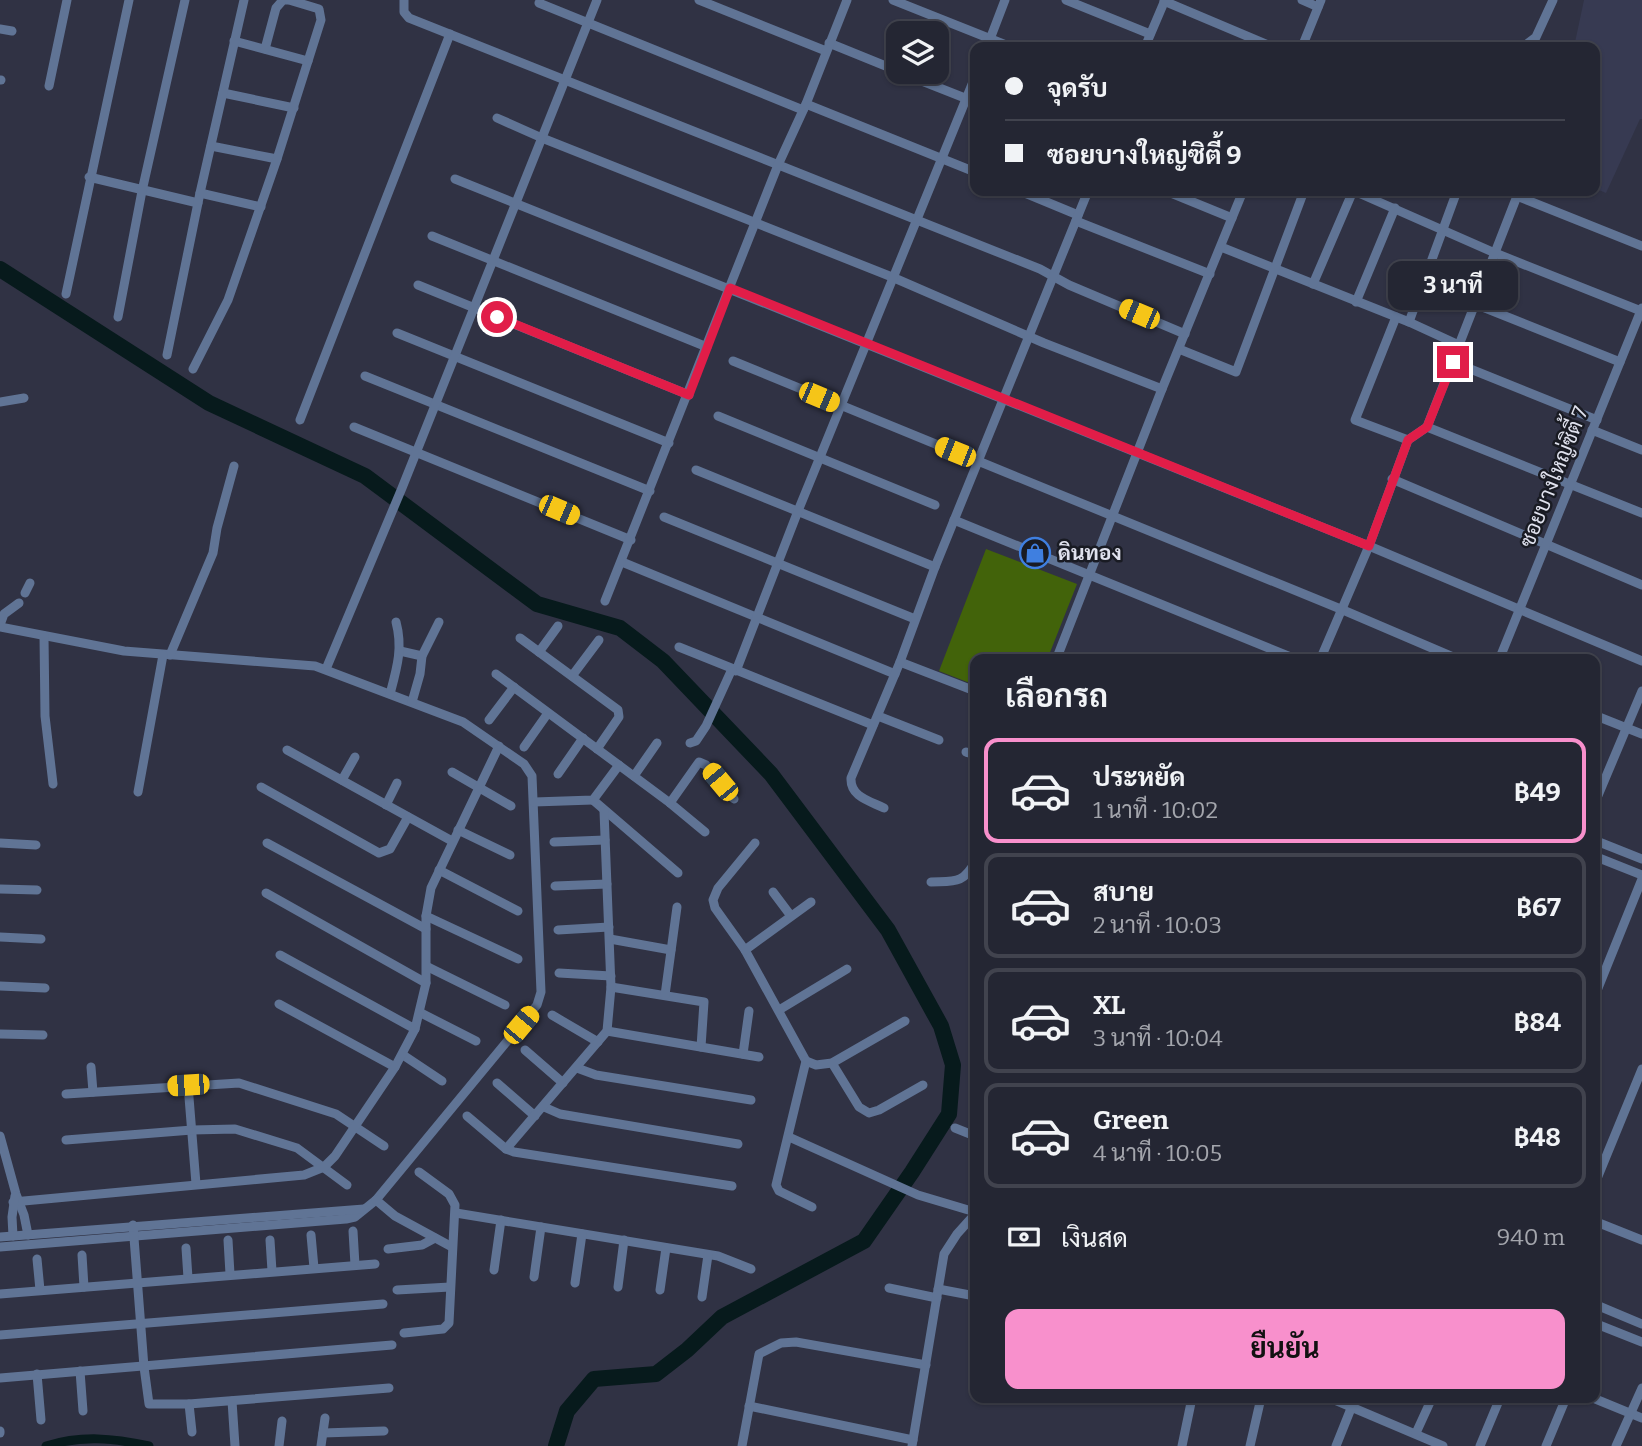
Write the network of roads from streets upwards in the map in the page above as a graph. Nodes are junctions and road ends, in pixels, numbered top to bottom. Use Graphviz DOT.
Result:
graph roads {
  1 [pos="67,0"];
  2 [pos="129,0"];
  3 [pos="185,0"];
  4 [pos="244,0"];
  5 [pos="288,0"];
  6 [pos="404,0"];
  7 [pos="597,0"];
  8 [pos="699,0"];
  9 [pos="847,0"];
  10 [pos="893,0"];
  11 [pos="1005,0"];
  12 [pos="1066,0"];
  13 [pos="1302,0"];
  14 [pos="1553,0"];
  15 [pos="1164,1"];
  16 [pos="539,3"];
  17 [pos="1319,3"];
  18 [pos="587,23"];
  19 [pos="0,29"];
  20 [pos="12,31"];
  21 [pos="450,34"];
  22 [pos="1150,34"];
  23 [pos="234,41"];
  24 [pos="987,42"];
  25 [pos="989,42"];
  26 [pos="1147,42"];
  27 [pos="1261,42"];
  28 [pos="1304,42"];
  29 [pos="1528,42"];
  30 [pos="828,47"];
  31 [pos="265,49"];
  32 [pos="309,61"];
  33 [pos="886,67"];
  34 [pos="565,81"];
  35 [pos="931,84"];
  36 [pos="49,86"];
  37 [pos="223,93"];
  38 [pos="970,100"];
  39 [pos="805,107"];
  40 [pos="294,108"];
  41 [pos="497,118"];
  42 [pos="542,138"];
  43 [pos="211,146"];
  44 [pos="941,158"];
  45 [pos="277,159"];
  46 [pos="778,165"];
  47 [pos="970,170"];
  48 [pos="89,177"];
  49 [pos="454,179"];
  50 [pos="142,191"];
  51 [pos="1031,196"];
  52 [pos="1086,196"];
  53 [pos="1178,196"];
  54 [pos="1241,196"];
  55 [pos="1302,196"];
  56 [pos="1351,196"];
  57 [pos="1365,196"];
  58 [pos="1455,196"];
  59 [pos="1517,196"];
  60 [pos="1523,196"];
  61 [pos="199,198"];
  62 [pos="516,202"];
  63 [pos="261,207"];
  64 [pos="1395,208"];
  65 [pos="1077,218"];
  66 [pos="1232,218"];
  67 [pos="917,219"];
  68 [pos="755,225"];
  69 [pos="1441,230"];
  70 [pos="432,236"];
  71 [pos="1221,247"];
  72 [pos="1642,247"];
  73 [pos="1495,253"];
  74 [pos="493,261"];
  75 [pos="1276,270"];
  76 [pos="1210,274"];
  77 [pos="1054,275"];
  78 [pos="892,278"];
  79 [pos="1313,284"];
  80 [pos="418,285"];
  81 [pos="730,288"];
  82 [pos="66,294"];
  83 [pos="1356,302"];
  84 [pos="1475,304"];
  85 [pos="473,307"];
  86 [pos="1641,310"];
  87 [pos="118,317"];
  88 [pos="1396,317"];
  89 [pos="1409,322"];
  90 [pos="397,333"];
  91 [pos="1185,334"];
  92 [pos="1029,336"];
  93 [pos="867,342"];
  94 [pos="1459,345"];
  95 [pos="707,346"];
  96 [pos="1179,349"];
  97 [pos="167,355"];
  98 [pos="454,356"];
  99 [pos="733,361"];
  100 [pos="1453,362"];
  101 [pos="1620,362"];
  102 [pos="193,369"];
  103 [pos="365,376"];
  104 [pos="1162,389"];
  105 [pos="689,395"];
  106 [pos="24,398"];
  107 [pos="1003,399"];
  108 [pos="0,402"];
  109 [pos="434,405"];
  110 [pos="841,406"];
  111 [pos="718,416"];
  112 [pos="300,419"];
  113 [pos="1597,419"];
  114 [pos="354,427"];
  115 [pos="1427,427"];
  116 [pos="1592,430"];
  117 [pos="1408,440"];
  118 [pos="669,443"];
  119 [pos="1642,450"];
  120 [pos="415,452"];
  121 [pos="955,452"];
  122 [pos="1137,453"];
  123 [pos="820,458"];
  124 [pos="978,461"];
  125 [pos="234,466"];
  126 [pos="696,470"];
  127 [pos="1392,479"];
  128 [pos="1570,484"];
  129 [pos="650,491"];
  130 [pos="936,505"];
  131 [pos="798,511"];
  132 [pos="1642,513"];
  133 [pos="1112,516"];
  134 [pos="664,517"];
  135 [pos="954,520"];
  136 [pos="631,540"];
  137 [pos="1369,546"];
  138 [pos="1545,546"];
  139 [pos="622,562"];
  140 [pos="777,565"];
  141 [pos="935,567"];
  142 [pos="1089,575"];
  143 [pos="30,583"];
  144 [pos="1642,585"];
  145 [pos="25,593"];
  146 [pos="605,601"];
  147 [pos="19,603"];
  148 [pos="1343,610"];
  149 [pos="1519,610"];
  150 [pos="757,618"];
  151 [pos="915,619"];
  152 [pos="396,622"];
  153 [pos="439,622"];
  154 [pos="0,626"];
  155 [pos="558,626"];
  156 [pos="44,636"];
  157 [pos="520,638"];
  158 [pos="599,640"];
  159 [pos="679,647"];
  160 [pos="400,651"];
  161 [pos="539,652"];
  162 [pos="1058,654"];
  163 [pos="1283,654"];
  164 [pos="1323,654"];
  165 [pos="1446,654"];
  166 [pos="1501,654"];
  167 [pos="166,655"];
  168 [pos="422,656"];
  169 [pos="1642,661"];
  170 [pos="900,662"];
  171 [pos="326,669"];
  172 [pos="734,670"];
  173 [pos="496,674"];
  174 [pos="895,674"];
  175 [pos="572,676"];
  176 [pos="514,687"];
  177 [pos="970,689"];
  178 [pos="1642,691"];
  179 [pos="390,694"];
  180 [pos="412,702"];
  181 [pos="548,713"];
  182 [pos="878,716"];
  183 [pos="1600,717"];
  184 [pos="489,720"];
  185 [pos="873,725"];
  186 [pos="1627,728"];
  187 [pos="1642,734"];
  188 [pos="583,738"];
  189 [pos="939,740"];
  190 [pos="657,743"];
  191 [pos="690,743"];
  192 [pos="499,746"];
  193 [pos="524,747"];
  194 [pos="597,749"];
  195 [pos="287,750"];
  196 [pos="355,757"];
  197 [pos="619,765"];
  198 [pos="452,772"];
  199 [pos="558,774"];
  200 [pos="634,776"];
  201 [pos="342,780"];
  202 [pos="397,783"];
  203 [pos="53,784"];
  204 [pos="261,787"];
  205 [pos="478,787"];
  206 [pos="1600,791"];
  207 [pos="138,792"];
  208 [pos="734,799"];
  209 [pos="593,800"];
  210 [pos="534,802"];
  211 [pos="670,803"];
  212 [pos="386,804"];
  213 [pos="512,806"];
  214 [pos="884,808"];
  215 [pos="604,811"];
  216 [pos="408,817"];
  217 [pos="458,830"];
  218 [pos="705,832"];
  219 [pos="605,840"];
  220 [pos="452,841"];
  221 [pos="554,842"];
  222 [pos="1600,842"];
  223 [pos="0,843"];
  224 [pos="267,843"];
  225 [pos="755,843"];
  226 [pos="36,845"];
  227 [pos="510,855"];
  228 [pos="1600,859"];
  229 [pos="1642,859"];
  230 [pos="439,870"];
  231 [pos="970,871"];
  232 [pos="678,873"];
  233 [pos="1642,877"];
  234 [pos="931,882"];
  235 [pos="607,884"];
  236 [pos="555,886"];
  237 [pos="0,889"];
  238 [pos="37,890"];
  239 [pos="773,892"];
  240 [pos="266,894"];
  241 [pos="811,902"];
  242 [pos="677,907"];
  243 [pos="518,911"];
  244 [pos="426,916"];
  245 [pos="791,916"];
  246 [pos="609,927"];
  247 [pos="426,929"];
  248 [pos="558,930"];
  249 [pos="0,937"];
  250 [pos="41,939"];
  251 [pos="610,939"];
  252 [pos="671,950"];
  253 [pos="745,950"];
  254 [pos="280,955"];
  255 [pos="518,959"];
  256 [pos="428,967"];
  257 [pos="847,969"];
  258 [pos="559,973"];
  259 [pos="611,976"];
  260 [pos="426,983"];
  261 [pos="1600,983"];
  262 [pos="0,986"];
  263 [pos="611,987"];
  264 [pos="45,988"];
  265 [pos="665,995"];
  266 [pos="279,1004"];
  267 [pos="505,1005"];
  268 [pos="779,1010"];
  269 [pos="749,1011"];
  270 [pos="421,1013"];
  271 [pos="552,1015"];
  272 [pos="905,1021"];
  273 [pos="415,1028"];
  274 [pos="607,1031"];
  275 [pos="0,1034"];
  276 [pos="43,1035"];
  277 [pos="476,1041"];
  278 [pos="598,1042"];
  279 [pos="701,1047"];
  280 [pos="525,1050"];
  281 [pos="743,1054"];
  282 [pos="403,1055"];
  283 [pos="759,1057"];
  284 [pos="806,1061"];
  285 [pos="832,1063"];
  286 [pos="91,1067"];
  287 [pos="395,1068"];
  288 [pos="577,1068"];
  289 [pos="1642,1069"];
  290 [pos="442,1081"];
  291 [pos="497,1083"];
  292 [pos="564,1083"];
  293 [pos="188,1085"];
  294 [pos="923,1085"];
  295 [pos="93,1092"];
  296 [pos="66,1094"];
  297 [pos="751,1100"];
  298 [pos="544,1107"];
  299 [pos="467,1116"];
  300 [pos="535,1116"];
  301 [pos="356,1126"];
  302 [pos="955,1128"];
  303 [pos="192,1129"];
  304 [pos="970,1134"];
  305 [pos="0,1136"];
  306 [pos="789,1137"];
  307 [pos="66,1140"];
  308 [pos="738,1144"];
  309 [pos="384,1146"];
  310 [pos="506,1149"];
  311 [pos="324,1167"];
  312 [pos="1600,1171"];
  313 [pos="419,1172"];
  314 [pos="0,1184"];
  315 [pos="196,1184"];
  316 [pos="347,1185"];
  317 [pos="732,1186"];
  318 [pos="15,1196"];
  319 [pos="376,1200"];
  320 [pos="812,1206"];
  321 [pos="364,1209"];
  322 [pos="970,1211"];
  323 [pos="456,1213"];
  324 [pos="970,1219"];
  325 [pos="501,1220"];
  326 [pos="1600,1222"];
  327 [pos="133,1225"];
  328 [pos="541,1227"];
  329 [pos="353,1231"];
  330 [pos="582,1234"];
  331 [pos="312,1235"];
  332 [pos="133,1236"];
  333 [pos="0,1237"];
  334 [pos="20,1238"];
  335 [pos="435,1238"];
  336 [pos="228,1240"];
  337 [pos="270,1240"];
  338 [pos="624,1240"];
  339 [pos="1642,1240"];
  340 [pos="0,1247"];
  341 [pos="452,1247"];
  342 [pos="186,1248"];
  343 [pos="666,1248"];
  344 [pos="388,1249"];
  345 [pos="82,1255"];
  346 [pos="708,1255"];
  347 [pos="37,1259"];
  348 [pos="375,1264"];
  349 [pos="355,1265"];
  350 [pos="314,1268"];
  351 [pos="751,1269"];
  352 [pos="494,1270"];
  353 [pos="272,1271"];
  354 [pos="230,1274"];
  355 [pos="534,1277"];
  356 [pos="188,1278"];
  357 [pos="137,1282"];
  358 [pos="575,1283"];
  359 [pos="84,1287"];
  360 [pos="450,1287"];
  361 [pos="618,1287"];
  362 [pos="889,1288"];
  363 [pos="40,1290"];
  364 [pos="397,1290"];
  365 [pos="660,1290"];
  366 [pos="938,1293"];
  367 [pos="0,1294"];
  368 [pos="970,1296"];
  369 [pos="702,1297"];
  370 [pos="383,1304"];
  371 [pos="1600,1306"];
  372 [pos="140,1323"];
  373 [pos="1642,1324"];
  374 [pos="1600,1325"];
  375 [pos="404,1333"];
  376 [pos="0,1335"];
  377 [pos="1642,1342"];
  378 [pos="392,1345"];
  379 [pos="926,1365"];
  380 [pos="144,1367"];
  381 [pos="80,1371"];
  382 [pos="37,1374"];
  383 [pos="0,1377"];
  384 [pos="389,1388"];
  385 [pos="1642,1388"];
  386 [pos="232,1401"];
  387 [pos="1600,1401"];
  388 [pos="1191,1403"];
  389 [pos="1260,1403"];
  390 [pos="1348,1403"];
  391 [pos="1430,1403"];
  392 [pos="1498,1403"];
  393 [pos="1564,1403"];
  394 [pos="189,1404"];
  395 [pos="749,1406"];
  396 [pos="83,1411"];
  397 [pos="1631,1414"];
  398 [pos="325,1418"];
  399 [pos="1642,1418"];
  400 [pos="41,1420"];
  401 [pos="282,1421"];
  402 [pos="384,1431"];
  403 [pos="192,1432"];
  404 [pos="323,1433"];
  405 [pos="1416,1433"];
  406 [pos="912,1443"];
  407 [pos="235,1446"];
  408 [pos="279,1446"];
  409 [pos="321,1446"];
  410 [pos="742,1446"];
  411 [pos="1182,1446"];
  412 [pos="1250,1446"];
  413 [pos="1336,1446"];
  414 [pos="1443,1446"];
  415 [pos="1480,1446"];
  416 [pos="1546,1446"];
  417 [pos="1616,1446"];
  1 -- 36 [label="street"];
  2 -- 48 [label="street"];
  3 -- 50 [label="street"];
  4 -- 23 [label="street"];
  5 -- 31 [label="street"];
  5 -- 32 [label="street"];
  6 -- 21 [label="street"];
  7 -- 18 [label="street"];
  8 -- 30 [label="street"];
  9 -- 30 [label="street"];
  10 -- 24 [label="street"];
  11 -- 25 [label="street"];
  12 -- 22 [label="street"];
  13 -- 17 [label="street"];
  14 -- 29 [label="street"];
  15 -- 22 [label="street"];
  15 -- 27 [label="street"];
  16 -- 18 [label="street"];
  17 -- 28 [label="street"];
  18 -- 34 [label="street"];
  18 -- 39 [label="street"];
  19 -- 20 [label="street"];
  21 -- 34 [label="street"];
  21 -- 112 [label="street"];
  22 -- 26 [label="street"];
  23 -- 31 [label="street"];
  23 -- 37 [label="street"];
  30 -- 33 [label="street"];
  30 -- 39 [label="street"];
  31 -- 32 [label="street"];
  32 -- 40 [label="street"];
  34 -- 42 [label="street"];
  34 -- 46 [label="street"];
  35 -- 38 [label="street"];
  37 -- 40 [label="street"];
  37 -- 43 [label="street"];
  38 -- 44 [label="street"];
  39 -- 44 [label="street"];
  39 -- 46 [label="street"];
  40 -- 45 [label="street"];
  41 -- 42 [label="street"];
  42 -- 62 [label="street"];
  42 -- 68 [label="street"];
  43 -- 45 [label="street"];
  43 -- 61 [label="street"];
  44 -- 47 [label="street"];
  44 -- 67 [label="street"];
  45 -- 63 [label="street"];
  46 -- 67 [label="street"];
  46 -- 68 [label="street"];
  48 -- 50 [label="street"];
  48 -- 82 [label="street"];
  49 -- 62 [label="street"];
  50 -- 61 [label="street"];
  50 -- 87 [label="street"];
  51 -- 65 [label="street"];
  52 -- 65 [label="street"];
  53 -- 66 [label="street"];
  54 -- 66 [label="street"];
  55 -- 75 [label="street"];
  56 -- 79 [label="street"];
  57 -- 64 [label="street"];
  58 -- 69 [label="street"];
  59 -- 73 [label="street"];
  60 -- 72 [label="street"];
  61 -- 63 [label="street"];
  61 -- 97 [label="street"];
  62 -- 74 [label="street"];
  62 -- 81 [label="street"];
  63 -- 102 [label="street"];
  64 -- 69 [label="street"];
  64 -- 83 [label="street"];
  65 -- 76 [label="street"];
  65 -- 77 [label="street"];
  66 -- 71 [label="street"];
  67 -- 77 [label="street"];
  67 -- 78 [label="street"];
  68 -- 78 [label="street"];
  68 -- 81 [label="street"];
  69 -- 73 [label="street"];
  69 -- 89 [label="street"];
  70 -- 74 [label="street"];
  71 -- 75 [label="street"];
  71 -- 76 [label="street"];
  73 -- 84 [label="street"];
  73 -- 86 [label="street"];
  74 -- 85 [label="street"];
  74 -- 95 [label="street"];
  75 -- 79 [label="street"];
  75 -- 96 [label="street"];
  76 -- 91 [label="street"];
  77 -- 91 [label="street"];
  77 -- 92 [label="street"];
  78 -- 92 [label="street"];
  78 -- 93 [label="street"];
  79 -- 83 [label="street"];
  80 -- 85 [label="street"];
  81 -- 93 [label="street"];
  81 -- 95 [label="street"];
  83 -- 88 [label="street"];
  84 -- 94 [label="street"];
  84 -- 101 [label="street"];
  85 -- 98 [label="street"];
  85 -- 105 [label="street"];
  86 -- 101 [label="street, ซอยบางใหญ่ซิตี้ 7"];
  88 -- 89 [label="street"];
  88 -- 117 [label="street"];
  89 -- 94 [label="street"];
  90 -- 98 [label="street"];
  91 -- 96 [label="street"];
  92 -- 104 [label="street"];
  92 -- 107 [label="street"];
  93 -- 107 [label="street"];
  93 -- 110 [label="street"];
  94 -- 100 [label="street"];
  95 -- 105 [label="street"];
  96 -- 104 [label="street"];
  98 -- 109 [label="street"];
  98 -- 118 [label="street"];
  99 -- 110 [label="street"];
  100 -- 113 [label="street"];
  100 -- 115 [label="street"];
  101 -- 113 [label="street, ซอยบางใหญ่ซิตี้ 7"];
  103 -- 109 [label="street"];
  104 -- 122 [label="street"];
  105 -- 118 [label="street"];
  106 -- 108 [label="street"];
  107 -- 122 [label="street"];
  107 -- 124 [label="street"];
  109 -- 120 [label="street"];
  109 -- 129 [label="street"];
  110 -- 121 [label="street"];
  110 -- 123 [label="street"];
  111 -- 123 [label="street"];
  113 -- 116 [label="street, ซอยบางใหญ่ซิตี้ 7"];
  114 -- 120 [label="street"];
  115 -- 117 [label="street"];
  115 -- 128 [label="street"];
  116 -- 119 [label="street"];
  116 -- 128 [label="street, ซอยบางใหญ่ซิตี้ 7"];
  117 -- 127 [label="street"];
  118 -- 129 [label="street"];
  120 -- 136 [label="street"];
  120 -- 171 [label="street"];
  122 -- 133 [label="street"];
  122 -- 137 [label="street"];
  123 -- 130 [label="street"];
  123 -- 131 [label="street"];
  124 -- 133 [label="street"];
  124 -- 135 [label="street"];
  125 -- 167 [label="street"];
  126 -- 131 [label="street"];
  127 -- 137 [label="street"];
  127 -- 138 [label="street"];
  128 -- 132 [label="street"];
  128 -- 138 [label="street, ซอยบางใหญ่ซิตี้ 7"];
  129 -- 136 [label="street"];
  131 -- 140 [label="street"];
  131 -- 141 [label="street"];
  133 -- 142 [label="street"];
  133 -- 148 [label="street"];
  134 -- 140 [label="street"];
  135 -- 141 [label="street"];
  135 -- 142 [label="street"];
  136 -- 139 [label="street"];
  137 -- 148 [label="street"];
  137 -- 149 [label="street"];
  138 -- 144 [label="street"];
  138 -- 149 [label="street, ซอยบางใหญ่ซิตี้ 7"];
  139 -- 146 [label="street"];
  139 -- 150 [label="street"];
  140 -- 150 [label="street"];
  140 -- 151 [label="street"];
  141 -- 151 [label="street"];
  142 -- 162 [label="street"];
  142 -- 163 [label="street"];
  143 -- 145 [label="street"];
  147 -- 154 [label="street"];
  148 -- 164 [label="street"];
  148 -- 165 [label="street"];
  149 -- 166 [label="street, ซอยบางใหญ่ซิตี้ 7"];
  149 -- 169 [label="street"];
  150 -- 172 [label="street"];
  150 -- 174 [label="street"];
  151 -- 170 [label="street"];
  152 -- 160 [label="street"];
  153 -- 168 [label="street"];
  154 -- 156 [label="street"];
  155 -- 161 [label="street"];
  156 -- 167 [label="street"];
  156 -- 203 [label="street"];
  157 -- 161 [label="street"];
  158 -- 175 [label="street"];
  159 -- 172 [label="street"];
  160 -- 168 [label="street"];
  160 -- 179 [label="street"];
  161 -- 175 [label="street"];
  167 -- 171 [label="street"];
  167 -- 207 [label="street"];
  168 -- 180 [label="street"];
  170 -- 174 [label="street"];
  170 -- 177 [label="street"];
  171 -- 179 [label="street"];
  172 -- 185 [label="street"];
  172 -- 191 [label="street"];
  173 -- 176 [label="street"];
  174 -- 182 [label="street"];
  175 -- 194 [label="street"];
  176 -- 181 [label="street"];
  176 -- 184 [label="street"];
  178 -- 186 [label="street"];
  179 -- 180 [label="street"];
  180 -- 192 [label="street"];
  181 -- 188 [label="street"];
  181 -- 193 [label="street"];
  182 -- 185 [label="street"];
  182 -- 189 [label="street"];
  183 -- 186 [label="street"];
  185 -- 214 [label="street"];
  186 -- 187 [label="street"];
  186 -- 206 [label="street"];
  188 -- 194 [label="street"];
  188 -- 199 [label="street"];
  190 -- 200 [label="street"];
  192 -- 205 [label="street"];
  192 -- 210 [label="street"];
  194 -- 197 [label="street"];
  195 -- 201 [label="street"];
  196 -- 201 [label="street"];
  197 -- 200 [label="street"];
  197 -- 209 [label="street"];
  198 -- 205 [label="street"];
  200 -- 211 [label="street"];
  201 -- 212 [label="street"];
  202 -- 212 [label="street"];
  204 -- 216 [label="street"];
  205 -- 213 [label="street"];
  205 -- 217 [label="street"];
  208 -- 211 [label="street"];
  209 -- 210 [label="street"];
  209 -- 215 [label="street"];
  210 -- 319 [label="street"];
  211 -- 218 [label="street"];
  212 -- 216 [label="street"];
  215 -- 219 [label="street"];
  215 -- 232 [label="street"];
  216 -- 220 [label="street"];
  217 -- 220 [label="street"];
  217 -- 227 [label="street"];
  219 -- 221 [label="street"];
  219 -- 235 [label="street"];
  220 -- 230 [label="street"];
  222 -- 229 [label="street"];
  223 -- 226 [label="street"];
  224 -- 247 [label="street"];
  225 -- 253 [label="street"];
  228 -- 233 [label="street"];
  230 -- 243 [label="street"];
  230 -- 244 [label="street"];
  231 -- 234 [label="street"];
  233 -- 261 [label="street"];
  235 -- 236 [label="street"];
  235 -- 246 [label="street"];
  237 -- 238 [label="street"];
  239 -- 245 [label="street"];
  240 -- 260 [label="street"];
  241 -- 245 [label="street"];
  242 -- 252 [label="street"];
  244 -- 247 [label="street"];
  244 -- 255 [label="street"];
  245 -- 253 [label="street"];
  246 -- 248 [label="street"];
  246 -- 251 [label="street"];
  247 -- 256 [label="street"];
  249 -- 250 [label="street"];
  251 -- 252 [label="street"];
  251 -- 259 [label="street"];
  252 -- 265 [label="street"];
  253 -- 268 [label="street"];
  254 -- 273 [label="street"];
  256 -- 260 [label="street"];
  256 -- 267 [label="street"];
  257 -- 268 [label="street"];
  258 -- 259 [label="street"];
  259 -- 263 [label="street"];
  260 -- 270 [label="street"];
  262 -- 264 [label="street"];
  263 -- 265 [label="street"];
  263 -- 274 [label="street"];
  265 -- 279 [label="street"];
  266 -- 287 [label="street"];
  268 -- 284 [label="street"];
  269 -- 281 [label="street"];
  270 -- 273 [label="street"];
  270 -- 277 [label="street"];
  271 -- 278 [label="street"];
  272 -- 285 [label="street"];
  273 -- 282 [label="street"];
  274 -- 278 [label="street"];
  274 -- 279 [label="street"];
  275 -- 276 [label="street"];
  278 -- 288 [label="street"];
  279 -- 281 [label="street"];
  280 -- 292 [label="street"];
  281 -- 283 [label="street"];
  282 -- 287 [label="street"];
  282 -- 290 [label="street"];
  284 -- 285 [label="street"];
  284 -- 306 [label="street"];
  285 -- 294 [label="street"];
  286 -- 295 [label="street"];
  287 -- 301 [label="street"];
  288 -- 292 [label="street"];
  288 -- 297 [label="street"];
  289 -- 312 [label="street"];
  291 -- 300 [label="street"];
  292 -- 298 [label="street"];
  293 -- 295 [label="street"];
  293 -- 301 [label="street"];
  293 -- 303 [label="street"];
  295 -- 296 [label="street"];
  298 -- 300 [label="street"];
  298 -- 308 [label="street"];
  299 -- 310 [label="street"];
  300 -- 310 [label="street"];
  301 -- 309 [label="street"];
  301 -- 311 [label="street"];
  302 -- 304 [label="street"];
  303 -- 307 [label="street"];
  303 -- 311 [label="street"];
  303 -- 315 [label="street"];
  305 -- 318 [label="street"];
  306 -- 320 [label="street"];
  306 -- 322 [label="street"];
  310 -- 317 [label="street"];
  311 -- 315 [label="street"];
  311 -- 316 [label="street"];
  313 -- 323 [label="street"];
  314 -- 318 [label="street"];
  315 -- 318 [label="street"];
  318 -- 334 [label="street"];
  318 -- 334 [label="street"];
  319 -- 321 [label="street"];
  319 -- 335 [label="street"];
  321 -- 327 [label="street"];
  321 -- 332 [label="street"];
  323 -- 325 [label="street"];
  323 -- 341 [label="street"];
  324 -- 366 [label="street"];
  325 -- 328 [label="street"];
  325 -- 352 [label="street"];
  326 -- 339 [label="street"];
  327 -- 332 [label="street"];
  327 -- 334 [label="street"];
  328 -- 330 [label="street"];
  328 -- 355 [label="street"];
  329 -- 349 [label="street"];
  330 -- 338 [label="street"];
  330 -- 358 [label="street"];
  331 -- 350 [label="street"];
  332 -- 334 [label="street"];
  332 -- 357 [label="street"];
  333 -- 334 [label="street"];
  334 -- 340 [label="street"];
  335 -- 341 [label="street"];
  335 -- 344 [label="street"];
  336 -- 354 [label="street"];
  337 -- 353 [label="street"];
  338 -- 343 [label="street"];
  338 -- 361 [label="street"];
  341 -- 360 [label="street"];
  342 -- 356 [label="street"];
  343 -- 346 [label="street"];
  343 -- 365 [label="street"];
  345 -- 359 [label="street"];
  346 -- 351 [label="street"];
  346 -- 369 [label="street"];
  347 -- 363 [label="street"];
  348 -- 349 [label="street"];
  349 -- 350 [label="street"];
  350 -- 353 [label="street"];
  353 -- 354 [label="street"];
  354 -- 356 [label="street"];
  356 -- 357 [label="street"];
  357 -- 359 [label="street"];
  357 -- 372 [label="street"];
  359 -- 363 [label="street"];
  360 -- 364 [label="street"];
  360 -- 375 [label="street"];
  362 -- 366 [label="street"];
  363 -- 367 [label="street"];
  366 -- 368 [label="street"];
  366 -- 379 [label="street"];
  370 -- 372 [label="street"];
  371 -- 373 [label="street"];
  372 -- 376 [label="street"];
  372 -- 380 [label="street"];
  374 -- 377 [label="street"];
  378 -- 380 [label="street"];
  379 -- 395 [label="street"];
  379 -- 406 [label="street"];
  380 -- 381 [label="street"];
  380 -- 394 [label="street"];
  381 -- 382 [label="street"];
  381 -- 396 [label="street"];
  382 -- 383 [label="street"];
  382 -- 400 [label="street"];
  384 -- 386 [label="street"];
  385 -- 397 [label="street"];
  386 -- 394 [label="street"];
  386 -- 407 [label="street"];
  387 -- 397 [label="street"];
  388 -- 411 [label="street"];
  389 -- 412 [label="street"];
  390 -- 405 [label="street"];
  390 -- 413 [label="street"];
  391 -- 405 [label="street"];
  392 -- 415 [label="street"];
  393 -- 416 [label="street"];
  394 -- 403 [label="street"];
  395 -- 406 [label="street"];
  395 -- 410 [label="street"];
  397 -- 399 [label="street"];
  397 -- 417 [label="street"];
  398 -- 404 [label="street"];
  401 -- 408 [label="street"];
  402 -- 404 [label="street"];
  404 -- 409 [label="street"];
  405 -- 414 [label="street"];
}
